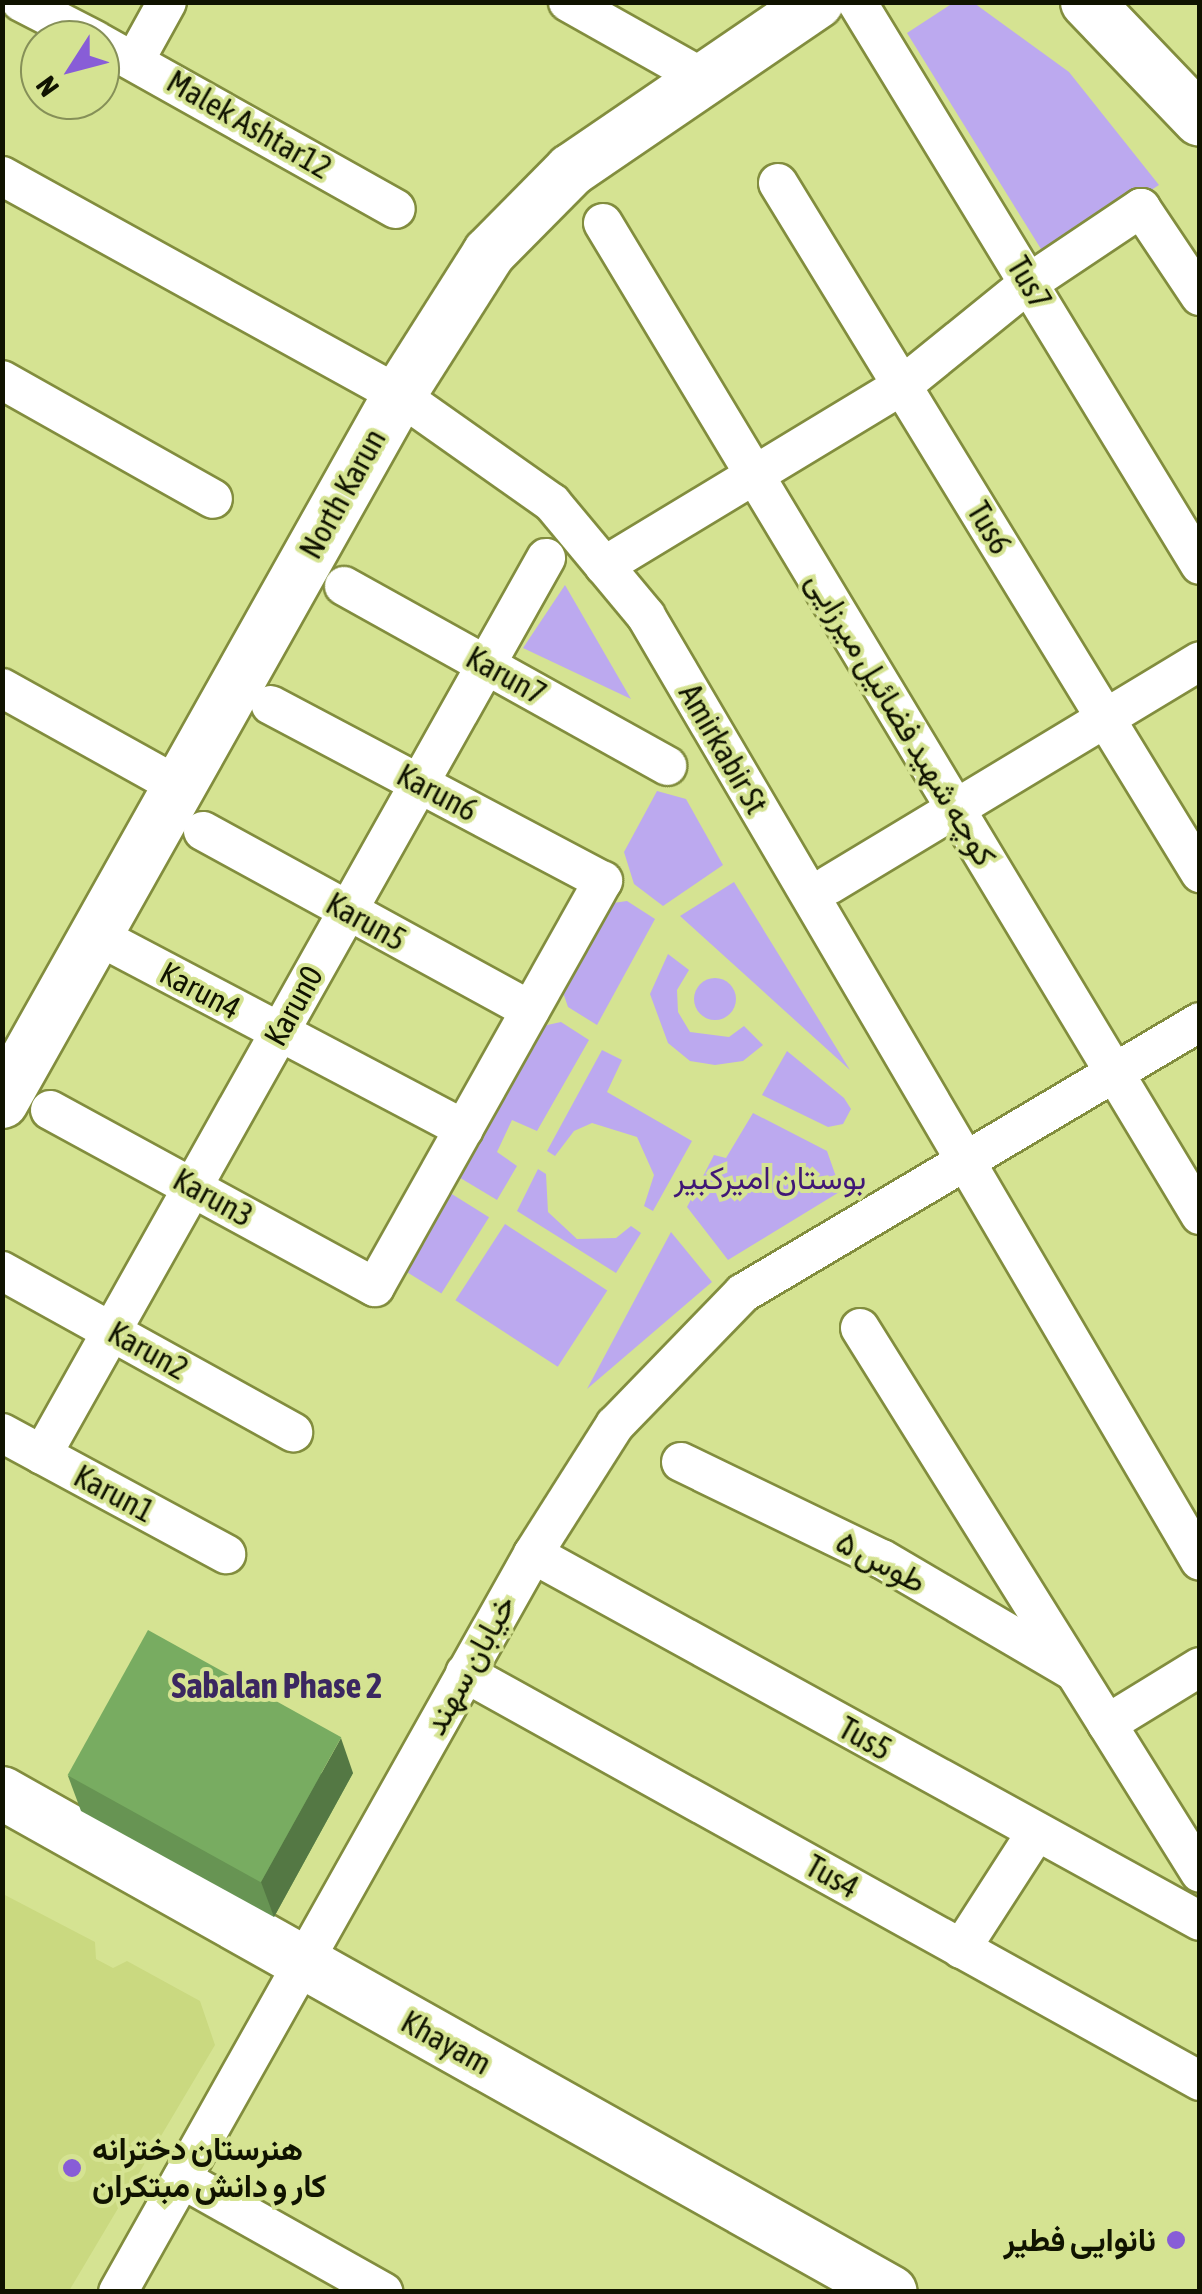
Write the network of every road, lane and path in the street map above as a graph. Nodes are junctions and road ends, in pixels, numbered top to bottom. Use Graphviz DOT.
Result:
graph roads {
  1 [pos="21,2"];
  2 [pos="167,2"];
  3 [pos="568,2"];
  4 [pos="817,2"];
  5 [pos="857,2"];
  6 [pos="1087,2"];
  7 [pos="56,20"];
  8 [pos="120,52"];
  9 [pos="135,60"];
  10 [pos="703,78"];
  11 [pos="1200,120"];
  12 [pos="2,176"];
  13 [pos="778,183"];
  14 [pos="396,209"];
  15 [pos="602,223"];
  16 [pos="1029,283"];
  17 [pos="1200,296"];
  18 [pos="2,380"];
  19 [pos="903,385"];
  20 [pos="399,395"];
  21 [pos="754,476"];
  22 [pos="213,498"];
  23 [pos="546,558"];
  24 [pos="1200,565"];
  25 [pos="604,566"];
  26 [pos="344,586"];
  27 [pos="1200,661"];
  28 [pos="486,665"];
  29 [pos="2,688"];
  30 [pos="271,705"];
  31 [pos="1105,718"];
  32 [pos="667,766"];
  33 [pos="420,784"];
  34 [pos="191,809"];
  35 [pos="955,809"];
  36 [pos="1200,873"];
  37 [pos="829,885"];
  38 [pos="347,912"];
  39 [pos="96,935"];
  40 [pos="530,1010"];
  41 [pos="1200,1022"];
  42 [pos="279,1033"];
  43 [pos="1114,1073"];
  44 [pos="26,1106"];
  45 [pos="464,1129"];
  46 [pos="962,1165"];
  47 [pos="192,1187"];
  48 [pos="1200,1214"];
  49 [pos="2,1270"];
  50 [pos="860,1328"];
  51 [pos="112,1331"];
  52 [pos="293,1432"];
  53 [pos="2,1433"];
  54 [pos="42,1454"];
  55 [pos="681,1462"];
  56 [pos="1197,1551"];
  57 [pos="226,1554"];
  58 [pos="533,1554"];
  59 [pos="1200,1667"];
  60 [pos="1075,1672"];
  61 [pos="466,1673"];
  62 [pos="1107,1724"];
  63 [pos="2,1794"];
  64 [pos="1035,1834"];
  65 [pos="1200,1873"];
  66 [pos="1200,1920"];
  67 [pos="961,1949"];
  68 [pos="303,1962"];
  69 [pos="1200,2082"];
  70 [pos="182,2179"];
  71 [pos="118,2292"];
  72 [pos="383,2292"];
  73 [pos="890,2292"];
  1 -- 7 [label="street, Malek Ashtar12"];
  2 -- 9 [label="street"];
  3 -- 10 [label="street"];
  4 -- 10 [label="street, North Karun"];
  5 -- 16 [label="street, Tus7"];
  6 -- 11 [label="street"];
  8 -- 9 [label="street, Malek Ashtar12"];
  9 -- 14 [label="street, Malek Ashtar12"];
  10 -- 20 [label="street, North Karun"];
  12 -- 20 [label="street, Amirkabir St"];
  13 -- 19 [label="street, Tus6"];
  15 -- 21 [label="street, کوچه شهید فضائیل میرزایی"];
  16 -- 17 [label="street"];
  16 -- 19 [label="street"];
  16 -- 24 [label="street, Tus7"];
  18 -- 22 [label="street"];
  19 -- 21 [label="street"];
  19 -- 31 [label="street, Tus6"];
  20 -- 25 [label="street, Amirkabir St"];
  20 -- 34 [label="street, North Karun"];
  21 -- 25 [label="street"];
  21 -- 35 [label="street, کوچه شهید فضائیل میرزایی"];
  23 -- 28 [label="street, Karun0"];
  25 -- 46 [label="street, Amirkabir St"];
  26 -- 28 [label="street, Karun7"];
  27 -- 31 [label="street"];
  28 -- 32 [label="street, Karun7"];
  28 -- 33 [label="street, Karun0"];
  29 -- 34 [label="street, Karun5"];
  30 -- 33 [label="street, Karun6"];
  31 -- 35 [label="street"];
  31 -- 36 [label="street, Tus6"];
  33 -- 38 [label="street, Karun0"];
  33 -- 40 [label="street, Karun6"];
  34 -- 38 [label="street, Karun5"];
  34 -- 39 [label="street, North Karun"];
  35 -- 37 [label="street"];
  35 -- 43 [label="street, کوچه شهید فضائیل میرزایی"];
  38 -- 40 [label="street, Karun5"];
  38 -- 42 [label="street, Karun0"];
  39 -- 42 [label="street, Karun4"];
  39 -- 44 [label="street, North Karun"];
  40 -- 45 [label="street"];
  41 -- 43 [label="street, خیابان سهند"];
  42 -- 45 [label="street, Karun4"];
  42 -- 47 [label="street, Karun0"];
  43 -- 46 [label="street, خیابان سهند"];
  43 -- 48 [label="street, کوچه شهید فضائیل میرزایی"];
  44 -- 47 [label="street, Karun3"];
  45 -- 47 [label="street, Karun3"];
  46 -- 56 [label="street, Amirkabir St"];
  46 -- 58 [label="street, خیابان سهند"];
  47 -- 51 [label="street, Karun0"];
  49 -- 51 [label="street, Karun2"];
  50 -- 60 [label="street, طوس ۵"];
  51 -- 52 [label="street, Karun2"];
  51 -- 54 [label="street, Karun0"];
  53 -- 54 [label="street, Karun1"];
  54 -- 57 [label="street, Karun1"];
  55 -- 60 [label="street, طوس ۵"];
  58 -- 61 [label="street, خیابان سهند"];
  58 -- 64 [label="street, Tus5"];
  59 -- 62 [label="street"];
  60 -- 62 [label="street, طوس ۵"];
  61 -- 67 [label="street, Tus4"];
  61 -- 68 [label="street, خیابان سهند"];
  62 -- 65 [label="street, طوس ۵"];
  63 -- 68 [label="street, Khayam"];
  64 -- 66 [label="street, Tus5"];
  64 -- 67 [label="street"];
  67 -- 69 [label="street, Tus4"];
  68 -- 70 [label="street, خیابان سهند"];
  68 -- 73 [label="street, Khayam"];
  70 -- 71 [label="street, خیابان سهند"];
  70 -- 72 [label="street"];
}
